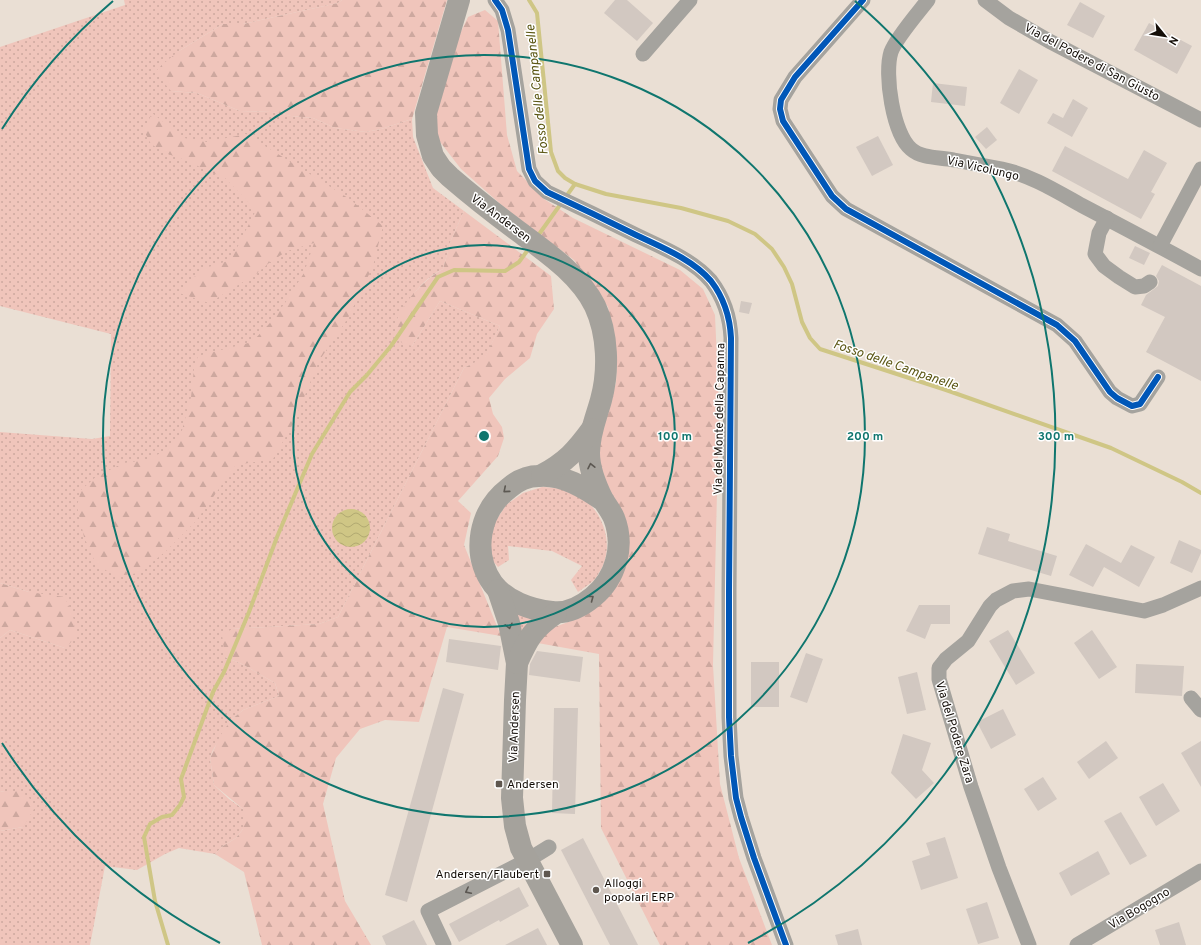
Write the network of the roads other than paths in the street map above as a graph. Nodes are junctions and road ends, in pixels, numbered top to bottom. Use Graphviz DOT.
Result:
graph roads {
  1 [pos="459,0"];
  2 [pos="495,0"];
  3 [pos="690,0"];
  4 [pos="863,0"];
  5 [pos="928,0"];
  6 [pos="985,0"];
  7 [pos="643,54"];
  8 [pos="1201,120"];
  9 [pos="1201,169"];
  10 [pos="1107,218"];
  11 [pos="1160,246"];
  12 [pos="1201,269"];
  13 [pos="1150,282"];
  14 [pos="1158,377"];
  15 [pos="592,429"];
  16 [pos="542,475"];
  17 [pos="604,501"];
  18 [pos="1201,588"];
  19 [pos="498,590"];
  20 [pos="556,613"];
  21 [pos="517,663"];
  22 [pos="1191,698"];
  23 [pos="1201,710"];
  24 [pos="549,847"];
  25 [pos="528,860"];
  26 [pos="1201,871"];
  27 [pos="444,945"];
  28 [pos="572,945"];
  29 [pos="786,945"];
  30 [pos="1029,945"];
  31 [pos="1077,945"];
  1 -- 15 [label="street, Via Andersen"];
  2 -- 29 [label="street, Via del Monte della Capanna"];
  3 -- 7 [label="street"];
  4 -- 14 [label="street"];
  5 -- 10 [label="street, Via Vicolungo"];
  6 -- 8 [label="street, Via del Podere di San Giusto"];
  9 -- 11 [label="street"];
  10 -- 11 [label="street, Via Vicolungo"];
  10 -- 13 [label="street"];
  11 -- 12 [label="street, Via Vicolungo"];
  15 -- 16 [label="street, Via Andersen"];
  17 -- 15 [label="street, Via Andersen, one-way"];
  16 -- 17 [label="street, Via Andersen"];
  16 -- 19 [label="street, Via Andersen, one-way"];
  20 -- 17 [label="street, Via Andersen, one-way"];
  18 -- 30 [label="street, Via del Podere Zara"];
  19 -- 20 [label="street, Via Andersen"];
  19 -- 21 [label="street, Via Andersen, one-way"];
  20 -- 21 [label="street, Via Andersen"];
  21 -- 25 [label="street, Via Andersen"];
  22 -- 23 [label="street"];
  24 -- 25 [label="street"];
  25 -- 27 [label="street, one-way"];
  25 -- 28 [label="street, Via Andersen"];
  26 -- 31 [label="street, Via Bogogno"];
}
